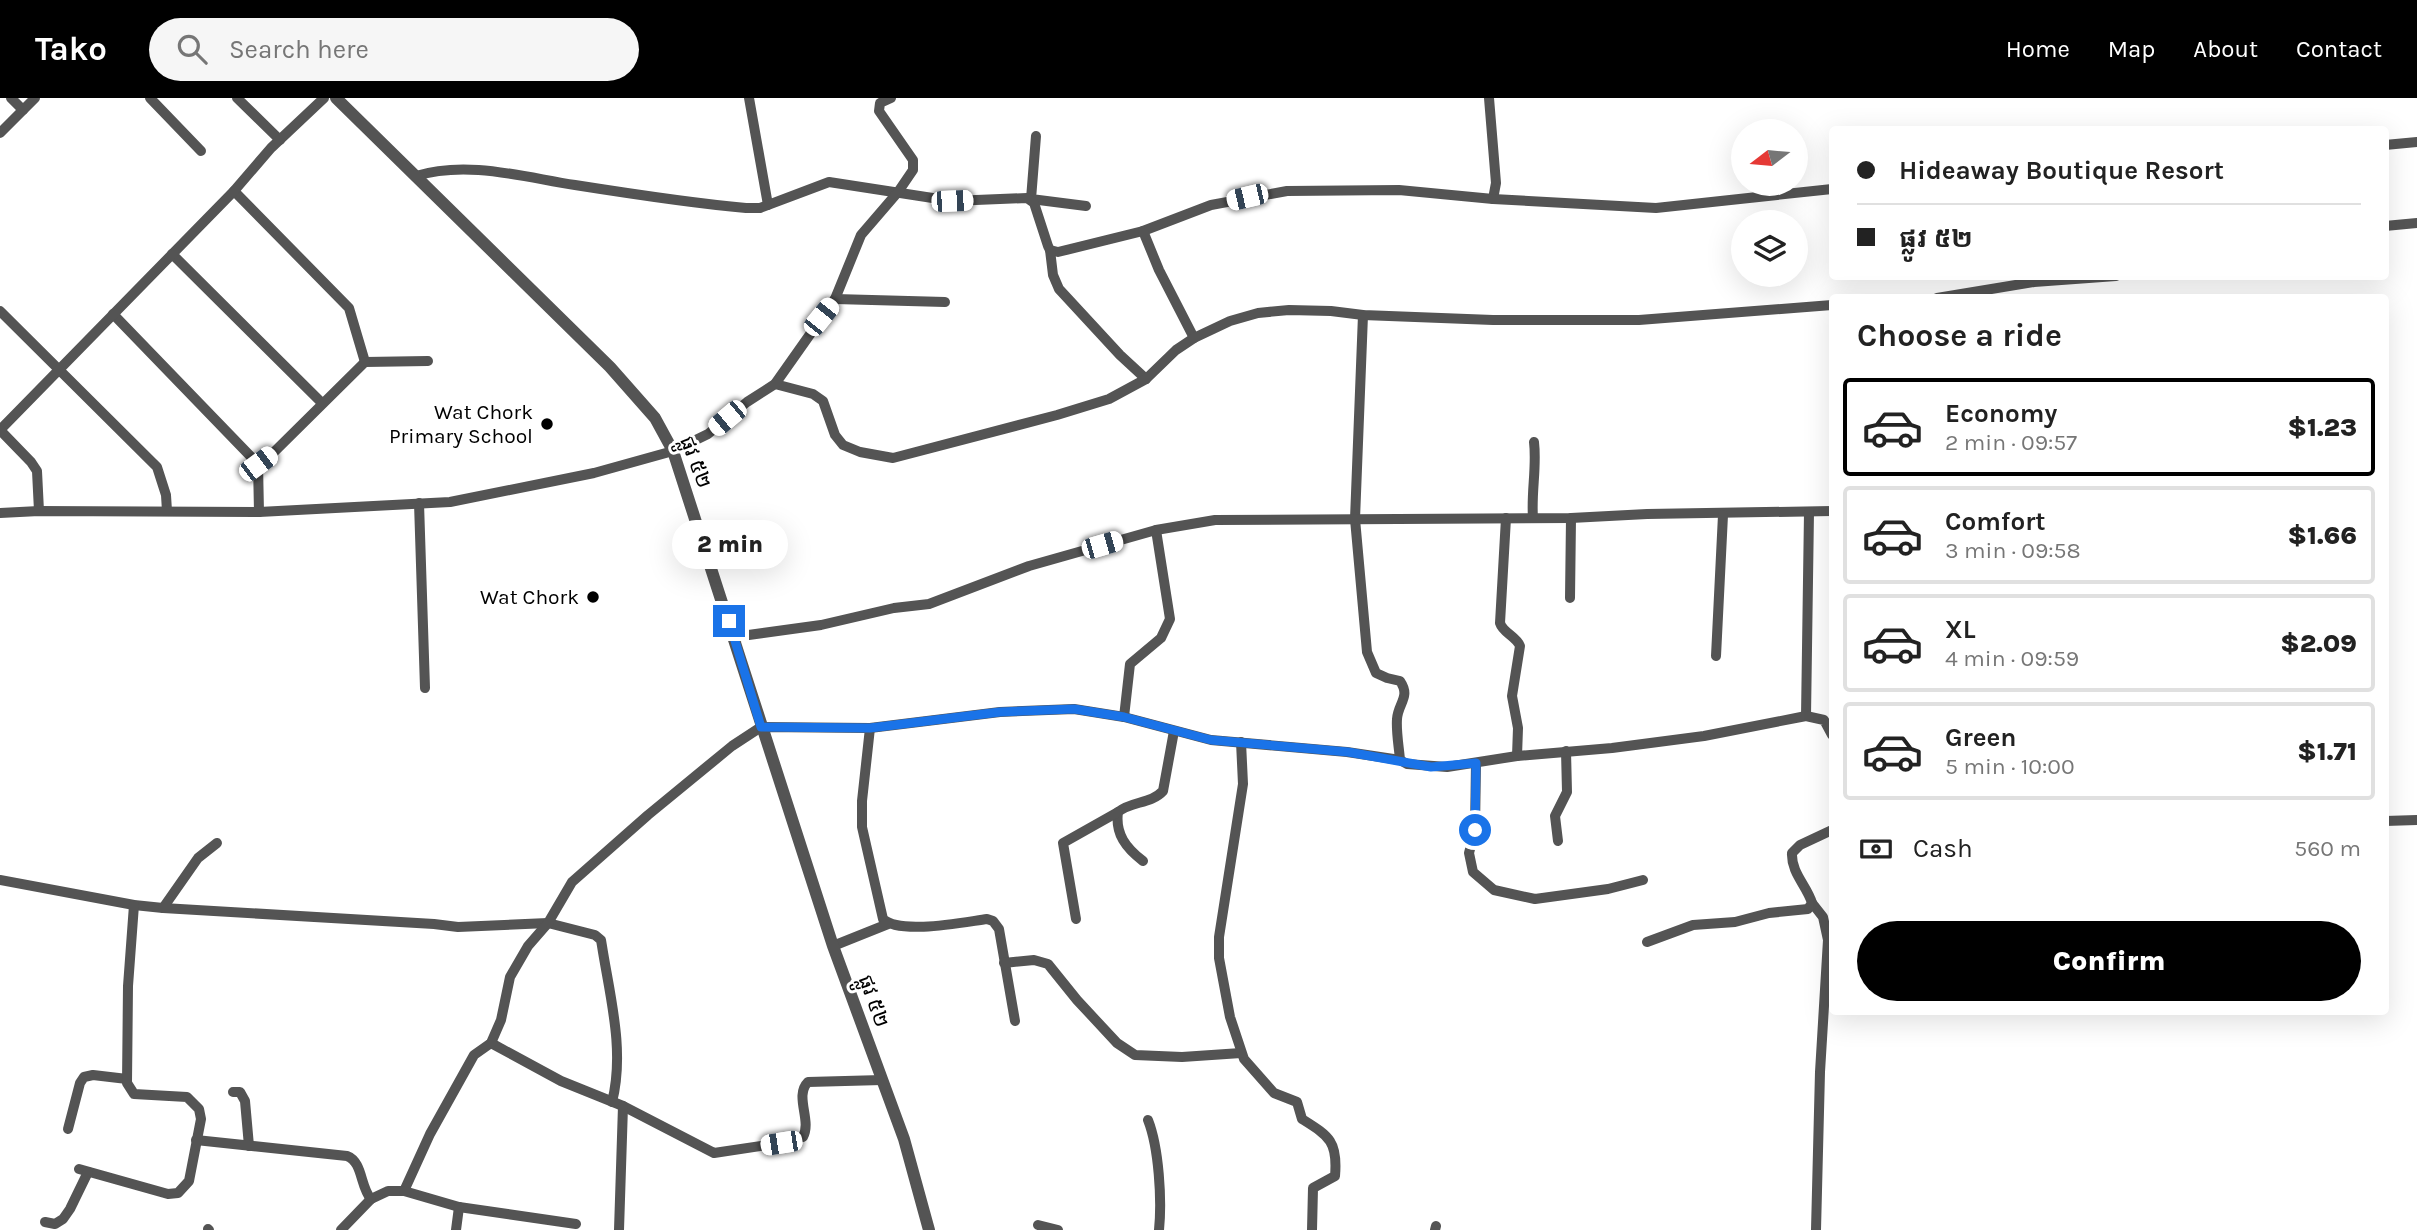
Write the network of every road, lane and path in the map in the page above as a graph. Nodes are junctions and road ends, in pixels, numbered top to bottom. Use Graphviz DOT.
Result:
graph roads {
  1 [pos="11,98"];
  2 [pos="35,98"];
  3 [pos="150,98"];
  4 [pos="237,98"];
  5 [pos="324,98"];
  6 [pos="336,98"];
  7 [pos="748,98"];
  8 [pos="891,98"];
  9 [pos="1489,98"];
  10 [pos="878,101"];
  11 [pos="23,110"];
  12 [pos="0,133"];
  13 [pos="1036,136"];
  14 [pos="280,140"];
  15 [pos="2417,142"];
  16 [pos="2389,145"];
  17 [pos="201,151"];
  18 [pos="416,176"];
  19 [pos="1829,188"];
  20 [pos="234,191"];
  21 [pos="898,192"];
  22 [pos="1031,199"];
  23 [pos="1493,200"];
  24 [pos="768,205"];
  25 [pos="1086,206"];
  26 [pos="2417,223"];
  27 [pos="2389,226"];
  28 [pos="1143,231"];
  29 [pos="1050,250"];
  30 [pos="172,254"];
  31 [pos="2061,280"];
  32 [pos="1961,294"];
  33 [pos="835,299"];
  34 [pos="944,302"];
  35 [pos="1829,305"];
  36 [pos="0,311"];
  37 [pos="113,314"];
  38 [pos="1363,315"];
  39 [pos="1194,338"];
  40 [pos="428,361"];
  41 [pos="365,362"];
  42 [pos="59,370"];
  43 [pos="1146,379"];
  44 [pos="775,384"];
  45 [pos="323,403"];
  46 [pos="0,430"];
  47 [pos="1534,442"];
  48 [pos="673,451"];
  49 [pos="258,464"];
  50 [pos="419,503"];
  51 [pos="38,510"];
  52 [pos="167,511"];
  53 [pos="259,512"];
  54 [pos="1809,512"];
  55 [pos="1829,512"];
  56 [pos="0,513"];
  57 [pos="1723,514"];
  58 [pos="1533,518"];
  59 [pos="1571,518"];
  60 [pos="1355,519"];
  61 [pos="1506,519"];
  62 [pos="1156,530"];
  63 [pos="1570,598"];
  64 [pos="734,637"];
  65 [pos="1716,656"];
  66 [pos="425,688"];
  67 [pos="1807,716"];
  68 [pos="1124,717"];
  69 [pos="761,727"];
  70 [pos="870,728"];
  71 [pos="1829,729"];
  72 [pos="1174,731"];
  73 [pos="1241,742"];
  74 [pos="1566,751"];
  75 [pos="1517,755"];
  76 [pos="1400,760"];
  77 [pos="1476,763"];
  78 [pos="1118,812"];
  79 [pos="2417,820"];
  80 [pos="2389,821"];
  81 [pos="1829,831"];
  82 [pos="1558,841"];
  83 [pos="217,843"];
  84 [pos="1143,861"];
  85 [pos="0,880"];
  86 [pos="1643,880"];
  87 [pos="1812,903"];
  88 [pos="134,905"];
  89 [pos="163,908"];
  90 [pos="1076,919"];
  91 [pos="548,923"];
  92 [pos="888,924"];
  93 [pos="1647,942"];
  94 [pos="833,946"];
  95 [pos="1004,963"];
  96 [pos="1015,1021"];
  97 [pos="491,1043"];
  98 [pos="1241,1053"];
  99 [pos="127,1079"];
  100 [pos="882,1080"];
  101 [pos="233,1092"];
  102 [pos="612,1102"];
  103 [pos="623,1106"];
  104 [pos="1148,1120"];
  105 [pos="68,1129"];
  106 [pos="196,1140"];
  107 [pos="249,1146"];
  108 [pos="404,1191"];
  109 [pos="371,1199"];
  110 [pos="459,1207"];
  111 [pos="46,1222"];
  112 [pos="576,1224"];
  113 [pos="1038,1225"];
  114 [pos="341,1230"];
  115 [pos="456,1230"];
  116 [pos="619,1230"];
  117 [pos="929,1230"];
  118 [pos="1058,1230"];
  119 [pos="1159,1230"];
  120 [pos="1312,1230"];
  121 [pos="1816,1230"];
  1 -- 11 [label="street"];
  2 -- 11 [label="street"];
  3 -- 17 [label="street"];
  4 -- 14 [label="street"];
  5 -- 14 [label="street"];
  6 -- 18 [label="street, ផ្លូវ ៥២"];
  7 -- 24 [label="street"];
  8 -- 10 [label="street"];
  9 -- 23 [label="street"];
  10 -- 21 [label="street"];
  11 -- 12 [label="street"];
  13 -- 22 [label="street"];
  14 -- 20 [label="street"];
  15 -- 16 [label="street"];
  18 -- 24 [label="street"];
  18 -- 48 [label="street, ផ្លូវ ៥២"];
  19 -- 23 [label="street"];
  20 -- 30 [label="street"];
  20 -- 41 [label="street"];
  21 -- 22 [label="street"];
  21 -- 24 [label="street"];
  21 -- 33 [label="street"];
  22 -- 25 [label="street"];
  22 -- 29 [label="street"];
  23 -- 28 [label="street"];
  26 -- 27 [label="street"];
  28 -- 29 [label="street"];
  28 -- 39 [label="street"];
  29 -- 43 [label="street"];
  30 -- 37 [label="street"];
  30 -- 45 [label="street"];
  31 -- 32 [label="street"];
  33 -- 34 [label="street"];
  33 -- 44 [label="street"];
  35 -- 38 [label="street"];
  36 -- 42 [label="street"];
  37 -- 42 [label="street"];
  37 -- 49 [label="street"];
  38 -- 39 [label="street"];
  38 -- 60 [label="street"];
  39 -- 43 [label="street"];
  40 -- 41 [label="street"];
  41 -- 45 [label="street"];
  42 -- 46 [label="street"];
  42 -- 52 [label="street"];
  43 -- 44 [label="street"];
  44 -- 48 [label="street"];
  45 -- 49 [label="street"];
  46 -- 51 [label="street"];
  47 -- 58 [label="street"];
  48 -- 50 [label="street"];
  48 -- 64 [label="street, ផ្លូវ ៥២"];
  49 -- 53 [label="street"];
  50 -- 53 [label="street"];
  50 -- 66 [label="street"];
  51 -- 52 [label="street"];
  51 -- 56 [label="street"];
  52 -- 53 [label="street"];
  54 -- 55 [label="street"];
  54 -- 57 [label="street"];
  54 -- 67 [label="street"];
  57 -- 59 [label="street"];
  57 -- 65 [label="street"];
  58 -- 59 [label="street"];
  58 -- 61 [label="street"];
  59 -- 63 [label="street"];
  60 -- 61 [label="street"];
  60 -- 62 [label="street"];
  60 -- 76 [label="street"];
  61 -- 75 [label="street"];
  62 -- 64 [label="street"];
  62 -- 68 [label="street"];
  64 -- 69 [label="street, ផ្លូវ ៥២"];
  67 -- 71 [label="street"];
  67 -- 74 [label="street"];
  68 -- 70 [label="street"];
  68 -- 72 [label="street"];
  69 -- 70 [label="street"];
  69 -- 91 [label="street"];
  69 -- 94 [label="street, ផ្លូវ ៥២"];
  70 -- 92 [label="street"];
  72 -- 73 [label="street"];
  72 -- 78 [label="street"];
  73 -- 76 [label="street"];
  73 -- 98 [label="street"];
  74 -- 75 [label="street"];
  74 -- 82 [label="street"];
  75 -- 77 [label="street"];
  76 -- 77 [label="street"];
  77 -- 86 [label="street"];
  78 -- 84 [label="street"];
  78 -- 90 [label="street"];
  79 -- 80 [label="street"];
  81 -- 87 [label="street"];
  83 -- 89 [label="street"];
  85 -- 88 [label="street"];
  87 -- 93 [label="street"];
  87 -- 121 [label="street"];
  88 -- 89 [label="street"];
  88 -- 99 [label="street"];
  89 -- 91 [label="street"];
  91 -- 97 [label="street"];
  91 -- 102 [label="street"];
  92 -- 94 [label="street"];
  92 -- 95 [label="street"];
  94 -- 100 [label="street, ផ្លូវ ៥២"];
  95 -- 96 [label="street"];
  95 -- 98 [label="street"];
  97 -- 102 [label="street"];
  97 -- 108 [label="street"];
  98 -- 120 [label="street"];
  99 -- 105 [label="street"];
  99 -- 106 [label="street"];
  100 -- 103 [label="street"];
  100 -- 117 [label="street, ផ្លូវ ៥២"];
  101 -- 107 [label="street"];
  102 -- 103 [label="street"];
  103 -- 116 [label="street"];
  104 -- 119 [label="street"];
  106 -- 107 [label="street"];
  106 -- 111 [label="street"];
  107 -- 109 [label="street"];
  108 -- 109 [label="street"];
  108 -- 110 [label="street"];
  109 -- 114 [label="street"];
  110 -- 112 [label="street"];
  110 -- 115 [label="street"];
  113 -- 118 [label="street"];
}
